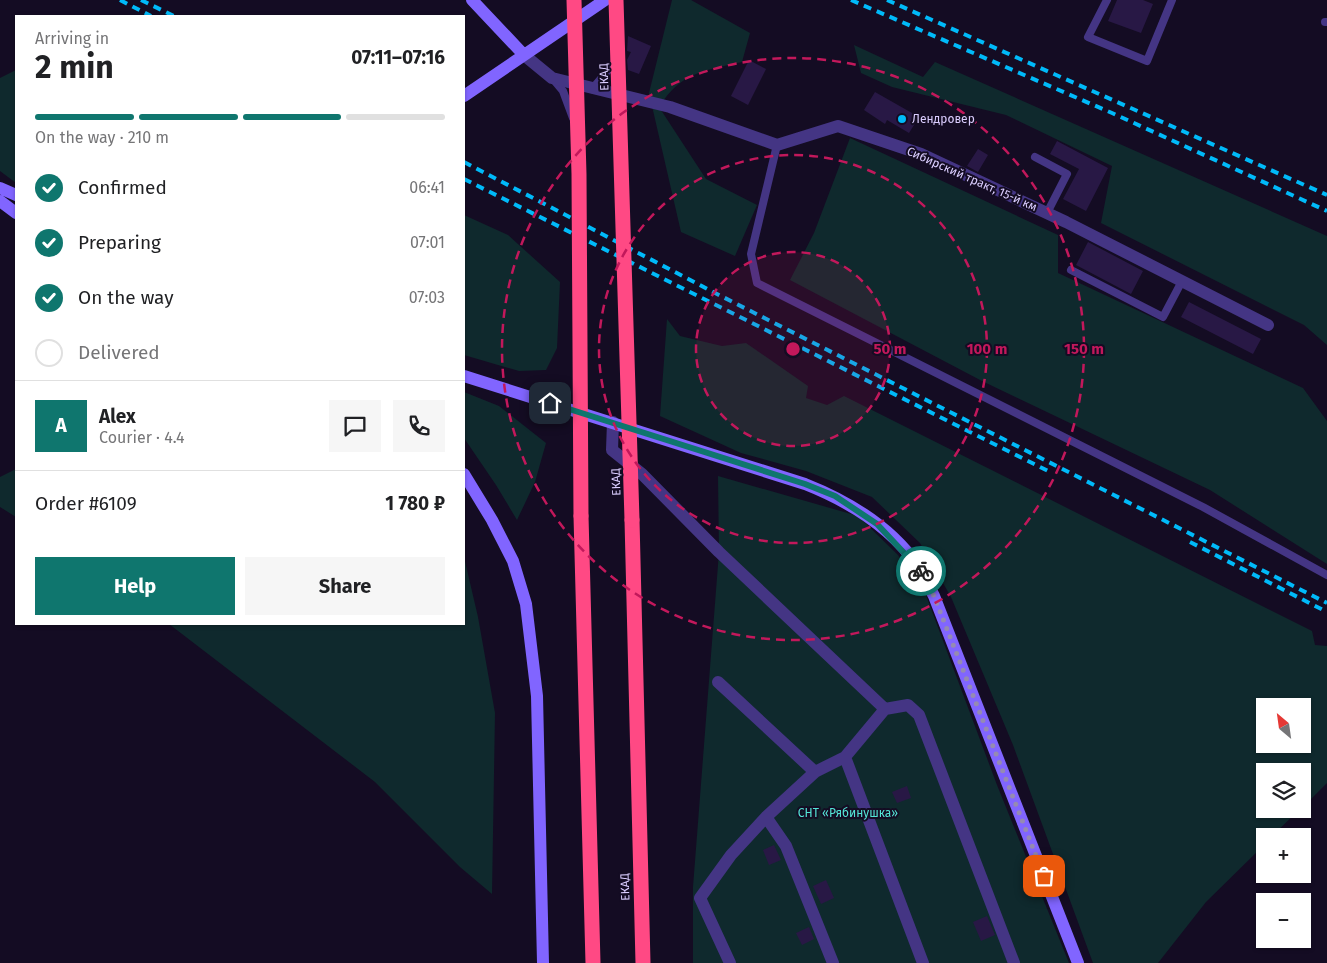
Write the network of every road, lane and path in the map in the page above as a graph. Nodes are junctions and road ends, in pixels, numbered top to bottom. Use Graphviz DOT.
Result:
graph roads {
  1 [pos="472,0"];
  2 [pos="574,0"];
  3 [pos="606,0"];
  4 [pos="616,0"];
  5 [pos="1107,0"];
  6 [pos="1172,0"];
  7 [pos="524,55"];
  8 [pos="618,58"];
  9 [pos="552,78"];
  10 [pos="592,89"];
  11 [pos="465,95"];
  12 [pos="580,136"];
  13 [pos="777,144"];
  14 [pos="1035,157"];
  15 [pos="0,188"];
  16 [pos="15,195"];
  17 [pos="0,201"];
  18 [pos="15,212"];
  19 [pos="1047,213"];
  20 [pos="1071,270"];
  21 [pos="1182,280"];
  22 [pos="1268,325"];
  23 [pos="465,376"];
  24 [pos="613,422"];
  25 [pos="465,476"];
  26 [pos="1327,575"];
  27 [pos="718,682"];
  28 [pos="884,709"];
  29 [pos="845,756"];
  30 [pos="815,772"];
  31 [pos="766,817"];
  32 [pos="543,963"];
  33 [pos="592,963"];
  34 [pos="643,963"];
  35 [pos="730,963"];
  36 [pos="833,963"];
  37 [pos="923,963"];
  38 [pos="1014,963"];
  39 [pos="1078,963"];
  1 -- 7 [label="main road"];
  2 -- 33 [label="highway, bridge"];
  3 -- 7 [label="main road"];
  4 -- 34 [label="highway, ЕКАД, bridge"];
  5 -- 6 [label="lane"];
  7 -- 9 [label="street"];
  7 -- 11 [label="main road"];
  8 -- 10 [label="lane"];
  9 -- 10 [label="street"];
  9 -- 12 [label="lane"];
  10 -- 13 [label="street"];
  13 -- 19 [label="street, Сибирский тракт, 15-й км"];
  13 -- 26 [label="lane"];
  14 -- 19 [label="lane"];
  15 -- 16 [label="main road"];
  17 -- 18 [label="main road"];
  19 -- 21 [label="street, Сибирский тракт, 15-й км"];
  20 -- 21 [label="lane"];
  21 -- 22 [label="street, Сибирский тракт, 15-й км"];
  23 -- 24 [label="main road"];
  24 -- 28 [label="street"];
  24 -- 39 [label="main road"];
  25 -- 32 [label="main road"];
  27 -- 30 [label="street"];
  28 -- 29 [label="street"];
  28 -- 38 [label="street"];
  29 -- 30 [label="street"];
  29 -- 37 [label="street"];
  30 -- 31 [label="street"];
  31 -- 35 [label="street"];
  31 -- 36 [label="street"];
}
